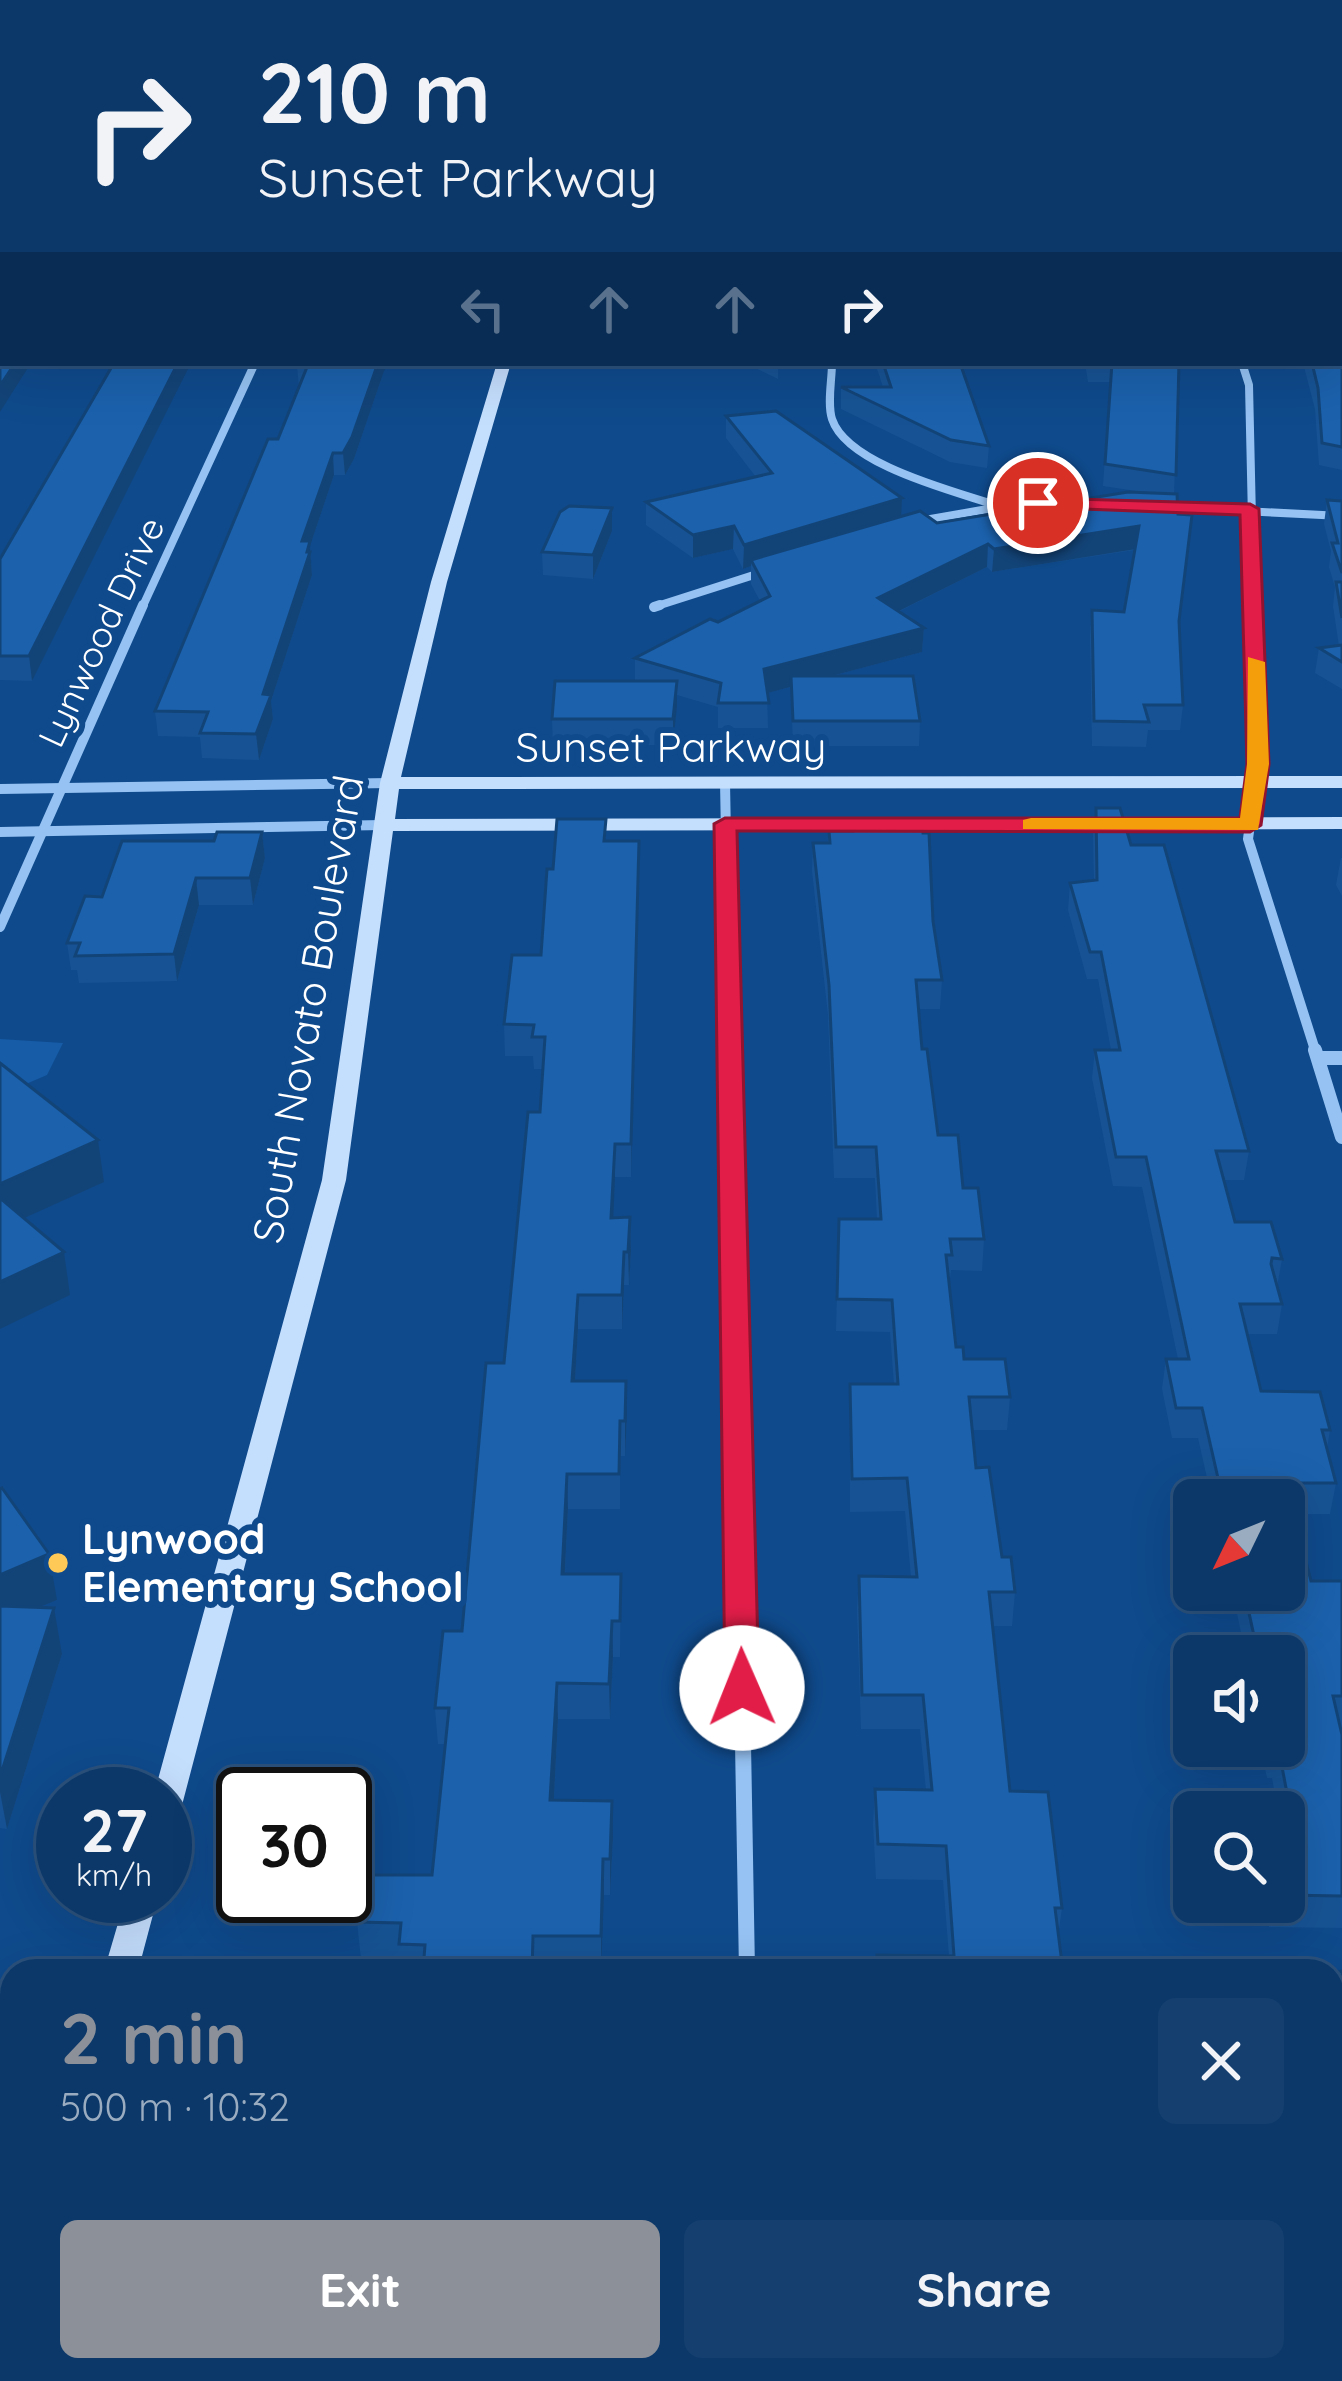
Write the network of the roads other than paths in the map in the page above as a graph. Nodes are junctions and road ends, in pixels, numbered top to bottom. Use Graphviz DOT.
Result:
graph roads {
  1 [pos="254,366"];
  2 [pos="503,366"];
  3 [pos="832,366"];
  4 [pos="1243,366"];
  5 [pos="1085,505"];
  6 [pos="999,507"];
  7 [pos="1156,507"];
  8 [pos="1250,509"];
  9 [pos="1342,516"];
  10 [pos="917,521"];
  11 [pos="785,564"];
  12 [pos="654,607"];
  13 [pos="1256,779"];
  14 [pos="725,782"];
  15 [pos="1342,782"];
  16 [pos="390,783"];
  17 [pos="59,787"];
  18 [pos="0,789"];
  19 [pos="1342,823"];
  20 [pos="725,824"];
  21 [pos="383,825"];
  22 [pos="1250,825"];
  23 [pos="42,831"];
  24 [pos="0,832"];
  25 [pos="0,926"];
  26 [pos="1320,1058"];
  27 [pos="1342,1058"];
  28 [pos="1342,1138"];
  29 [pos="176,1767"];
  30 [pos="135,1923"];
  31 [pos="125,1959"];
  32 [pos="747,1959"];
  1 -- 17 [label="street, Lynwood Drive"];
  2 -- 16 [label="main road, South Novato Boulevard"];
  3 -- 6 [label="street"];
  4 -- 8 [label="street"];
  5 -- 6 [label="street"];
  6 -- 10 [label="street"];
  7 -- 8 [label="street"];
  8 -- 9 [label="street"];
  8 -- 13 [label="street"];
  11 -- 12 [label="street"];
  13 -- 14 [label="main road, Sunset Parkway"];
  13 -- 15 [label="main road, Sunset Parkway"];
  13 -- 22 [label="street"];
  14 -- 16 [label="main road, Sunset Parkway"];
  14 -- 20 [label="street"];
  16 -- 17 [label="street, Sunset Parkway"];
  16 -- 21 [label="main road, South Novato Boulevard"];
  17 -- 18 [label="street, Sunset Parkway"];
  17 -- 23 [label="street, Lynwood Drive"];
  19 -- 22 [label="main road, Sunset Parkway"];
  20 -- 21 [label="main road, Sunset Parkway"];
  20 -- 22 [label="main road, Sunset Parkway"];
  20 -- 32 [label="street"];
  21 -- 23 [label="street, Sunset Parkway"];
  21 -- 29 [label="main road, South Novato Boulevard"];
  22 -- 26 [label="street"];
  23 -- 24 [label="street, Sunset Parkway"];
  23 -- 25 [label="street, Lynwood Drive"];
  26 -- 27 [label="street"];
  26 -- 28 [label="street"];
  30 -- 31 [label="main road"];
}
